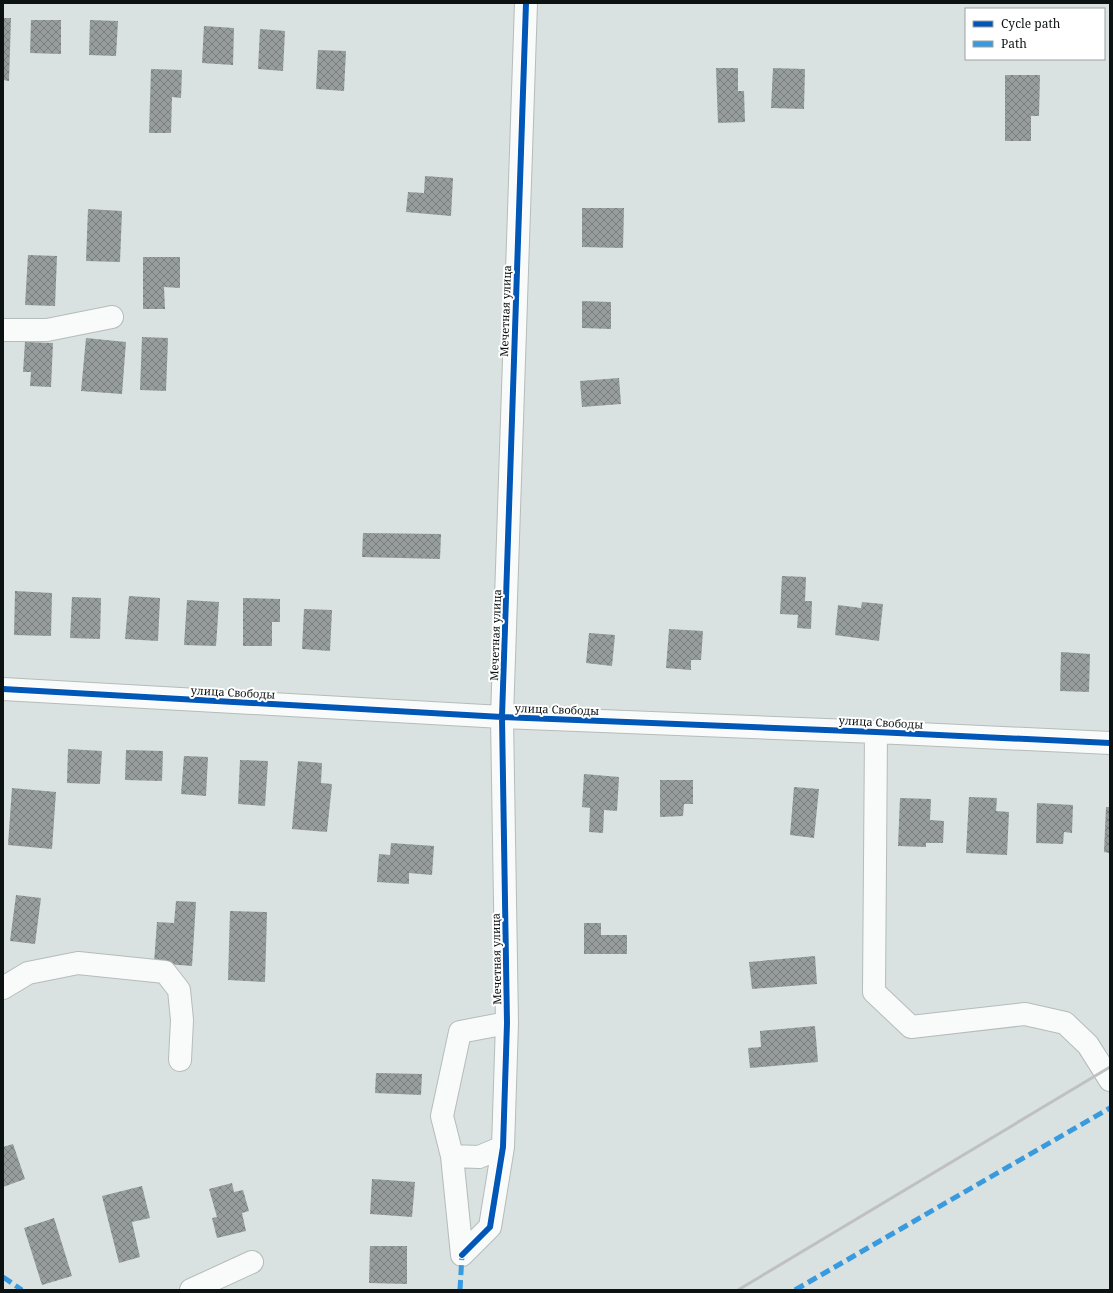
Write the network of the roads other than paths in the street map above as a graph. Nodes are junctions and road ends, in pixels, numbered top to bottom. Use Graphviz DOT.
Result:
graph roads {
  1 [pos="526,3"];
  2 [pos="112,317"];
  3 [pos="3,330"];
  4 [pos="3,689"];
  5 [pos="502,717"];
  6 [pos="876,732"];
  7 [pos="1110,743"];
  8 [pos="3,988"];
  9 [pos="507,1023"];
  10 [pos="180,1060"];
  11 [pos="1110,1080"];
  12 [pos="503,1147"];
  13 [pos="452,1156"];
  14 [pos="252,1262"];
  15 [pos="191,1290"];
  1 -- 5 [label="street, Мечетная улица"];
  2 -- 3 [label="street"];
  4 -- 5 [label="street, улица Свободы"];
  5 -- 6 [label="street, улица Свободы"];
  5 -- 9 [label="street, Мечетная улица"];
  6 -- 7 [label="street, улица Свободы"];
  6 -- 11 [label="street"];
  8 -- 10 [label="street"];
  9 -- 12 [label="street, Мечетная улица"];
  9 -- 13 [label="street"];
  12 -- 13 [label="street"];
  12 -- 13 [label="street, Мечетная улица"];
  14 -- 15 [label="street"];
}
